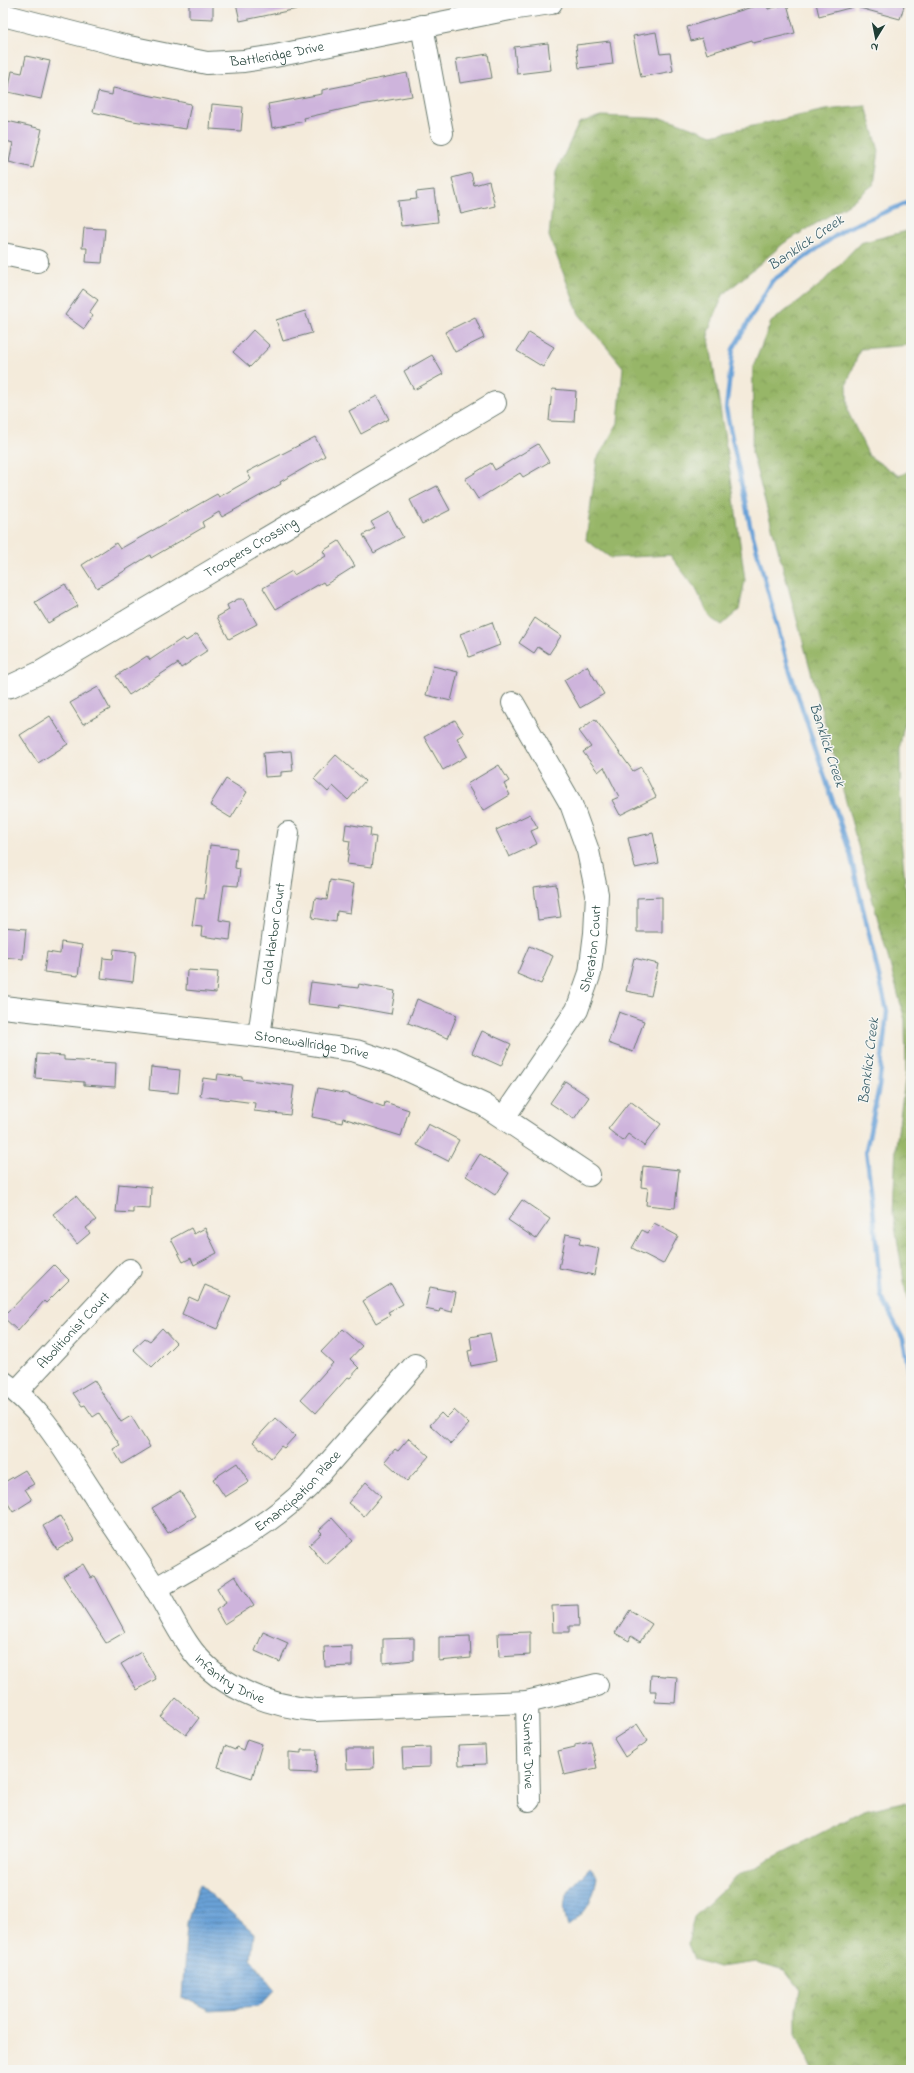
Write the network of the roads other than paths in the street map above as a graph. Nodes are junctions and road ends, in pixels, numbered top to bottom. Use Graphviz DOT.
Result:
graph roads {
  1 [pos="551,3"];
  2 [pos="3,15"];
  3 [pos="422,26"];
  4 [pos="442,133"];
  5 [pos="3,254"];
  6 [pos="37,261"];
  7 [pos="496,403"];
  8 [pos="3,688"];
  9 [pos="513,703"];
  10 [pos="288,833"];
  11 [pos="3,1007"];
  12 [pos="259,1036"];
  13 [pos="504,1117"];
  14 [pos="589,1175"];
  15 [pos="130,1270"];
  16 [pos="415,1365"];
  17 [pos="10,1387"];
  18 [pos="155,1589"];
  19 [pos="597,1685"];
  20 [pos="527,1702"];
  21 [pos="530,1800"];
  1 -- 3 [label="street, Battleridge Drive"];
  2 -- 3 [label="street, Battleridge Drive"];
  3 -- 4 [label="street"];
  5 -- 6 [label="street"];
  7 -- 8 [label="street, Troopers Crossing"];
  9 -- 13 [label="street, Sheraton Court"];
  10 -- 12 [label="street, Cold Harbor Court"];
  11 -- 12 [label="street, Stonewallridge Drive"];
  12 -- 13 [label="street, Stonewallridge Drive"];
  13 -- 14 [label="street, Stonewallridge Drive"];
  15 -- 17 [label="street, Abolitionist Court"];
  16 -- 18 [label="street, Emancipation Place"];
  17 -- 18 [label="street, Infantry Drive"];
  18 -- 20 [label="street, Infantry Drive"];
  19 -- 20 [label="street, Infantry Drive"];
  20 -- 21 [label="street, Sumter Drive"];
}
